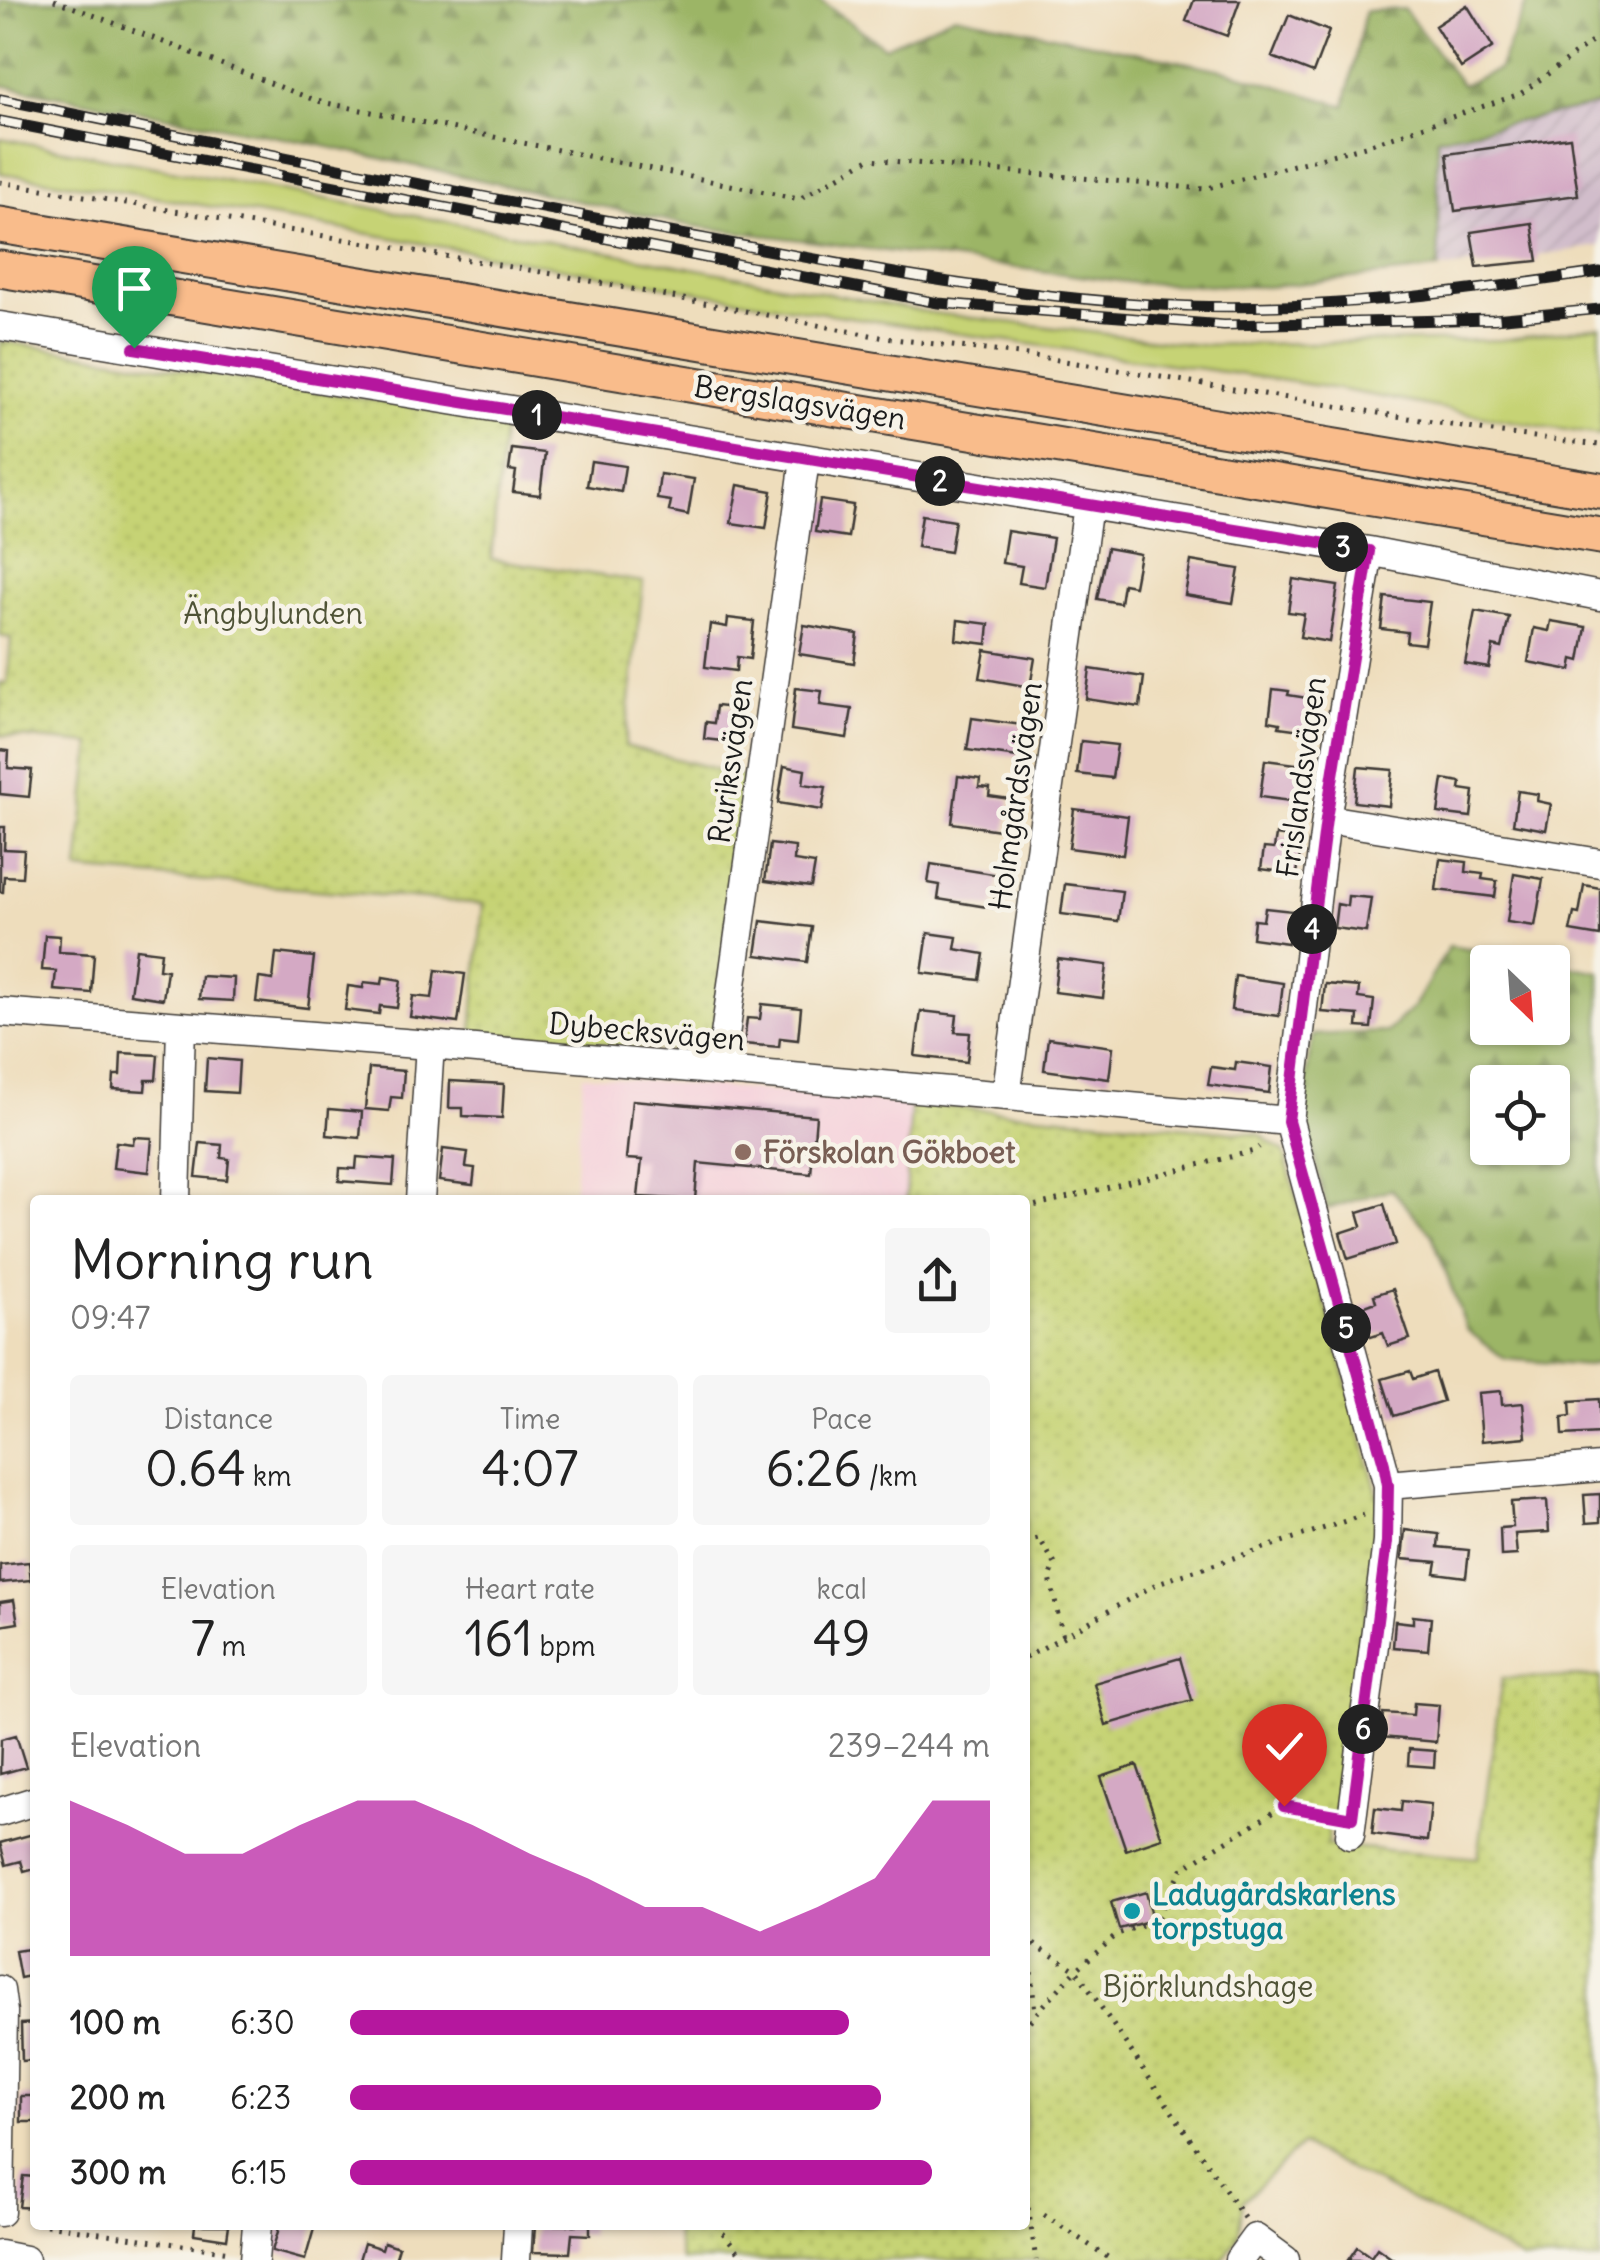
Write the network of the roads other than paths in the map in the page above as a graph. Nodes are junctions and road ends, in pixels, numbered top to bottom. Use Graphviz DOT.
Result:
graph roads {
  1 [pos="0,225"];
  2 [pos="0,270"];
  3 [pos="0,326"];
  4 [pos="805,460"];
  5 [pos="1600,491"];
  6 [pos="1088,505"];
  7 [pos="1600,536"];
  8 [pos="1369,551"];
  9 [pos="1600,596"];
  10 [pos="1326,819"];
  11 [pos="1600,864"];
  12 [pos="0,1012"];
  13 [pos="181,1026"];
  14 [pos="430,1044"];
  15 [pos="720,1070"];
  16 [pos="1006,1096"];
  17 [pos="1288,1121"];
  18 [pos="176,1195"];
  19 [pos="420,1195"];
  20 [pos="1600,1466"];
  21 [pos="1389,1496"];
  22 [pos="30,1803"];
  23 [pos="0,1812"];
  24 [pos="1351,1827"];
  25 [pos="0,1990"];
  26 [pos="0,2212"];
  27 [pos="257,2230"];
  28 [pos="518,2230"];
  29 [pos="1247,2249"];
  30 [pos="0,2256"];
  31 [pos="254,2258"];
  32 [pos="26,2260"];
  33 [pos="516,2260"];
  34 [pos="1286,2260"];
  1 -- 5 [label="main road, Bergslagsvägen"];
  2 -- 7 [label="main road, Bergslagsvägen"];
  3 -- 4 [label="street, Bergslagsvägen"];
  4 -- 6 [label="street, Bergslagsvägen"];
  4 -- 15 [label="street, Ruriksvägen"];
  6 -- 8 [label="street, Bergslagsvägen"];
  6 -- 16 [label="street, Holmgårdsvägen"];
  8 -- 9 [label="street, Bergslagsvägen"];
  8 -- 10 [label="street, Frislandsvägen"];
  10 -- 11 [label="street"];
  10 -- 17 [label="street, Frislandsvägen"];
  12 -- 13 [label="street, Dybecksvägen"];
  13 -- 14 [label="street, Dybecksvägen"];
  13 -- 18 [label="street"];
  14 -- 15 [label="street, Dybecksvägen"];
  14 -- 19 [label="street"];
  15 -- 16 [label="street, Dybecksvägen"];
  16 -- 17 [label="street, Dybecksvägen"];
  17 -- 21 [label="street, Frislandsvägen"];
  20 -- 21 [label="street"];
  21 -- 24 [label="street, Frislandsvägen"];
  22 -- 23 [label="street"];
  25 -- 26 [label="street"];
  27 -- 31 [label="street"];
  28 -- 33 [label="street"];
  29 -- 34 [label="street"];
  30 -- 32 [label="street"];
}
